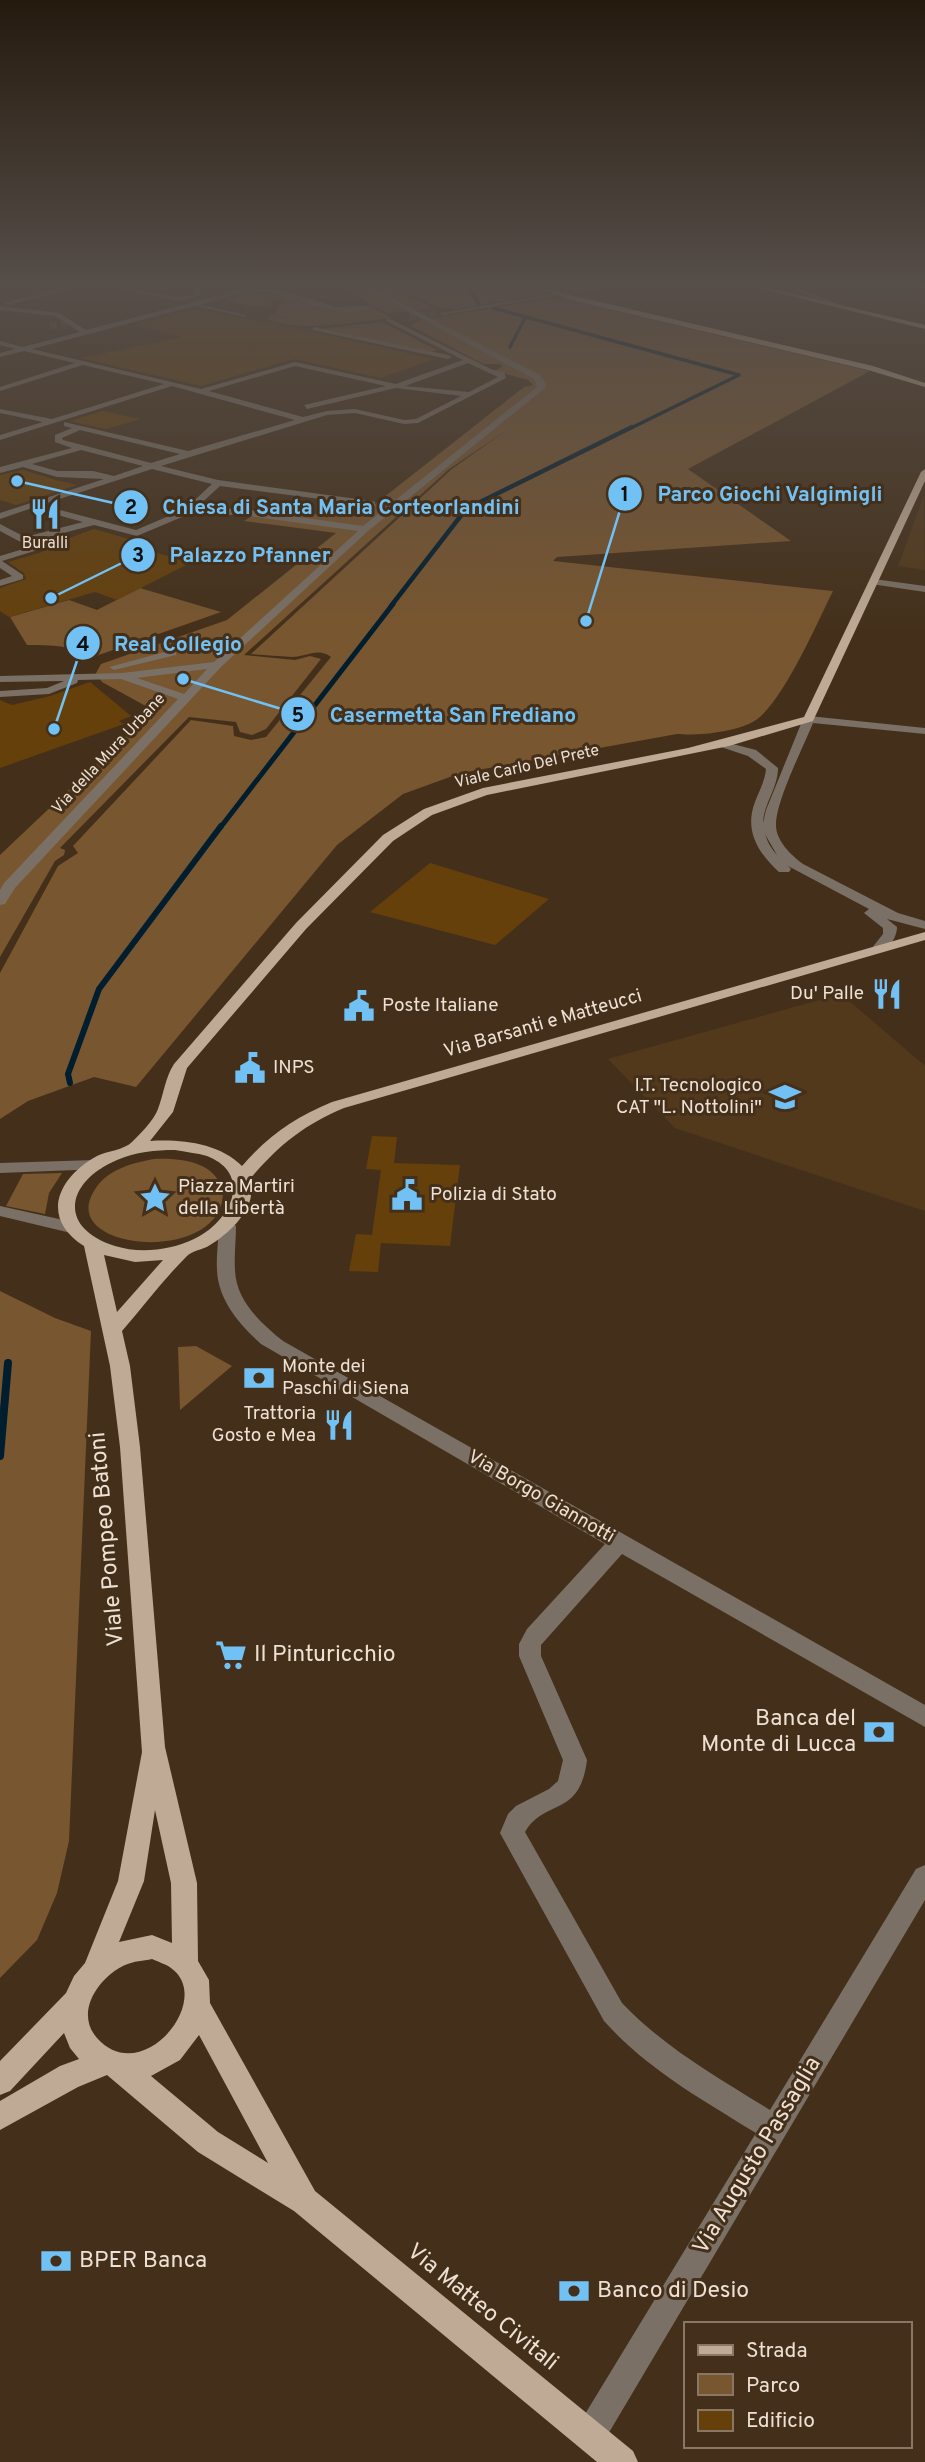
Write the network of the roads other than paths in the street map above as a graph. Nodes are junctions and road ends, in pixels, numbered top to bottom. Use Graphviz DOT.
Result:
graph roads {
  1 [pos="112,403"];
  2 [pos="243,403"];
  3 [pos="320,403"];
  4 [pos="451,403"];
  5 [pos="525,403"];
  6 [pos="1,411"];
  7 [pos="284,413"];
  8 [pos="304,420"];
  9 [pos="54,421"];
  10 [pos="79,427"];
  11 [pos="0,438"];
  12 [pos="78,449"];
  13 [pos="190,454"];
  14 [pos="23,464"];
  15 [pos="148,467"];
  16 [pos="0,470"];
  17 [pos="925,472"];
  18 [pos="115,479"];
  19 [pos="218,483"];
  20 [pos="0,502"];
  21 [pos="372,504"];
  22 [pos="34,506"];
  23 [pos="21,509"];
  24 [pos="188,511"];
  25 [pos="0,516"];
  26 [pos="97,521"];
  27 [pos="0,527"];
  28 [pos="365,529"];
  29 [pos="24,540"];
  30 [pos="0,562"];
  31 [pos="874,582"];
  32 [pos="0,583"];
  33 [pos="925,589"];
  34 [pos="172,653"];
  35 [pos="217,665"];
  36 [pos="86,676"];
  37 [pos="102,677"];
  38 [pos="121,677"];
  39 [pos="0,679"];
  40 [pos="157,679"];
  41 [pos="0,694"];
  42 [pos="185,698"];
  43 [pos="809,719"];
  44 [pos="925,731"];
  45 [pos="721,745"];
  46 [pos="4,886"];
  47 [pos="0,901"];
  48 [pos="925,934"];
  49 [pos="879,948"];
  50 [pos="135,1149"];
  51 [pos="94,1165"];
  52 [pos="0,1168"];
  53 [pos="240,1180"];
  54 [pos="0,1211"];
  55 [pos="227,1226"];
  56 [pos="71,1227"];
  57 [pos="93,1245"];
  58 [pos="182,1250"];
  59 [pos="114,1328"];
  60 [pos="620,1542"];
  61 [pos="925,1717"];
  62 [pos="153,1747"];
  63 [pos="925,1877"];
  64 [pos="186,1963"];
  65 [pos="96,1968"];
  66 [pos="77,2001"];
  67 [pos="198,2007"];
  68 [pos="111,2063"];
  69 [pos="0,2081"];
  70 [pos="0,2116"];
  71 [pos="774,2129"];
  72 [pos="304,2201"];
  73 [pos="590,2435"];
  74 [pos="622,2462"];
  1 -- 9 [label="street"];
  2 -- 7 [label="street"];
  3 -- 7 [label="street"];
  4 -- 8 [label="street"];
  5 -- 28 [label="street, Via della Mura Urbane"];
  6 -- 9 [label="street"];
  7 -- 8 [label="street"];
  8 -- 13 [label="street"];
  9 -- 10 [label="street"];
  9 -- 11 [label="street"];
  10 -- 12 [label="street"];
  10 -- 13 [label="street"];
  12 -- 14 [label="street"];
  12 -- 15 [label="street"];
  13 -- 15 [label="street"];
  14 -- 16 [label="street"];
  14 -- 18 [label="street"];
  15 -- 18 [label="street"];
  15 -- 19 [label="street"];
  17 -- 31 [label="main road"];
  18 -- 22 [label="street"];
  19 -- 21 [label="street"];
  19 -- 24 [label="street"];
  20 -- 23 [label="street"];
  22 -- 23 [label="street"];
  22 -- 26 [label="street"];
  23 -- 25 [label="street"];
  24 -- 26 [label="street"];
  24 -- 28 [label="street"];
  26 -- 29 [label="street"];
  27 -- 29 [label="street"];
  28 -- 35 [label="street, Via della Mura Urbane"];
  29 -- 30 [label="street"];
  30 -- 32 [label="street"];
  31 -- 33 [label="street"];
  31 -- 43 [label="main road"];
  34 -- 37 [label="street"];
  35 -- 38 [label="street"];
  35 -- 42 [label="street, Via della Mura Urbane"];
  36 -- 37 [label="street"];
  36 -- 39 [label="street"];
  36 -- 41 [label="street"];
  37 -- 38 [label="street"];
  38 -- 40 [label="street"];
  38 -- 42 [label="street"];
  42 -- 46 [label="street, Via della Mura Urbane"];
  43 -- 44 [label="street"];
  43 -- 45 [label="main road, Viale Carlo Del Prete"];
  43 -- 48 [label="street, Via Barsanti e Matteucci"];
  45 -- 49 [label="street"];
  45 -- 50 [label="main road, Viale Carlo Del Prete"];
  46 -- 47 [label="street, Via della Mura Urbane"];
  48 -- 49 [label="main road, Via Barsanti e Matteucci"];
  49 -- 53 [label="main road, Via Barsanti e Matteucci"];
  50 -- 51 [label="main road"];
  50 -- 53 [label="main road"];
  51 -- 52 [label="street"];
  51 -- 56 [label="main road"];
  53 -- 55 [label="main road"];
  54 -- 56 [label="street"];
  55 -- 58 [label="main road"];
  55 -- 60 [label="street, Via Borgo Giannotti"];
  56 -- 57 [label="main road"];
  57 -- 58 [label="main road"];
  57 -- 59 [label="main road, Viale Pompeo Batoni"];
  58 -- 59 [label="main road"];
  59 -- 62 [label="main road, Viale Pompeo Batoni"];
  60 -- 61 [label="street, Via Borgo Giannotti"];
  60 -- 71 [label="street"];
  62 -- 64 [label="main road, Viale Pompeo Batoni"];
  62 -- 65 [label="main road, Viale Pompeo Batoni"];
  63 -- 71 [label="street, Via Augusto Passaglia"];
  64 -- 65 [label="main road"];
  64 -- 67 [label="main road"];
  65 -- 66 [label="main road"];
  66 -- 68 [label="main road"];
  66 -- 69 [label="main road"];
  67 -- 68 [label="main road"];
  67 -- 72 [label="main road, Via Matteo Civitali"];
  68 -- 70 [label="main road"];
  68 -- 72 [label="main road, Via Matteo Civitali"];
  71 -- 73 [label="street, Via Augusto Passaglia"];
  72 -- 73 [label="main road, Via Matteo Civitali"];
  73 -- 74 [label="main road, Via Matteo Civitali"];
}
